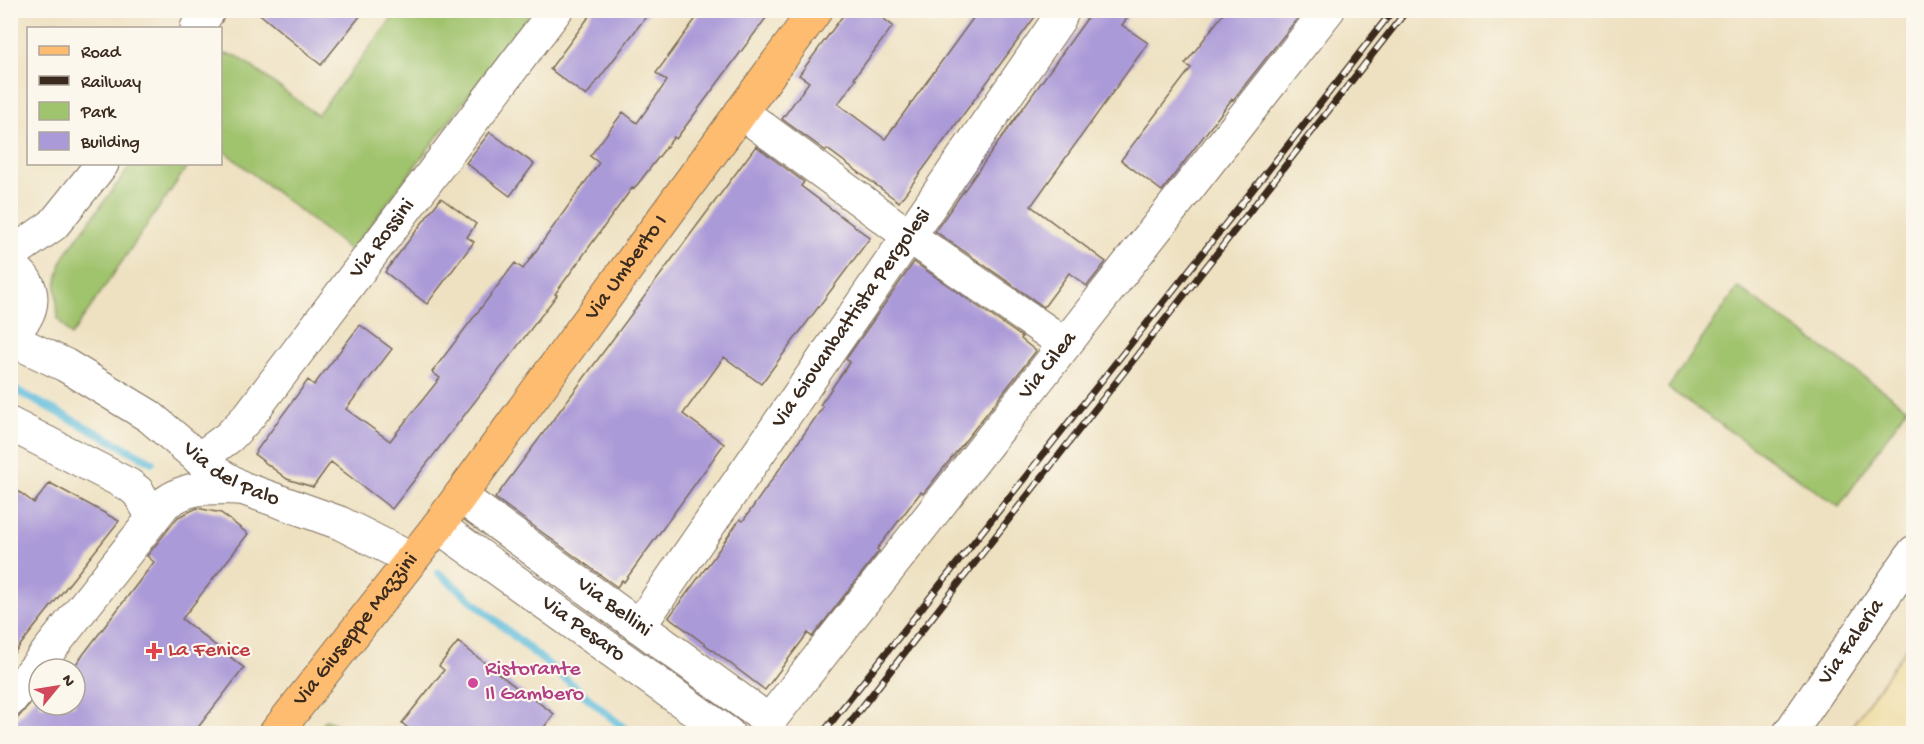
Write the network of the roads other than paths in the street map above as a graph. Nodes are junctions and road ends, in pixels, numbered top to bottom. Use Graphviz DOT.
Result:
graph roads {
  1 [pos="209,10"];
  2 [pos="555,10"];
  3 [pos="816,10"];
  4 [pos="1063,10"];
  5 [pos="1328,10"];
  6 [pos="198,27"];
  7 [pos="741,112"];
  8 [pos="101,165"];
  9 [pos="53,225"];
  10 [pos="909,236"];
  11 [pos="10,255"];
  12 [pos="10,267"];
  13 [pos="31,299"];
  14 [pos="10,332"];
  15 [pos="10,339"];
  16 [pos="1065,344"];
  17 [pos="65,365"];
  18 [pos="10,424"];
  19 [pos="199,459"];
  20 [pos="242,488"];
  21 [pos="460,496"];
  22 [pos="153,517"];
  23 [pos="438,526"];
  24 [pos="1914,552"];
  25 [pos="411,559"];
  26 [pos="639,626"];
  27 [pos="10,700"];
  28 [pos="769,721"];
  29 [pos="275,734"];
  30 [pos="728,734"];
  31 [pos="1789,734"];
  1 -- 6 [label="street"];
  2 -- 19 [label="street, Via Rossini"];
  3 -- 7 [label="main road, Via Umberto I"];
  4 -- 10 [label="street, Via Giovanbattista Pergolesi"];
  5 -- 16 [label="street, Via Cilea"];
  7 -- 10 [label="street"];
  7 -- 21 [label="main road, Via Umberto I"];
  8 -- 9 [label="street"];
  9 -- 11 [label="street"];
  9 -- 13 [label="street"];
  10 -- 16 [label="street"];
  10 -- 26 [label="street, Via Giovanbattista Pergolesi"];
  12 -- 13 [label="street, Via del Palo"];
  13 -- 14 [label="street"];
  13 -- 17 [label="street, Via del Palo"];
  15 -- 17 [label="street, Via del Palo"];
  16 -- 28 [label="street, Via Cilea"];
  17 -- 19 [label="street, Via del Palo"];
  18 -- 22 [label="street"];
  19 -- 20 [label="street, Via del Palo"];
  20 -- 22 [label="street"];
  20 -- 25 [label="street, Via del Palo"];
  21 -- 23 [label="main road, Via Umberto I"];
  21 -- 26 [label="street, Via Bellini"];
  22 -- 27 [label="street"];
  23 -- 25 [label="main road, Via Giuseppe Mazzini"];
  23 -- 30 [label="street, Via Pesaro"];
  24 -- 31 [label="street, Via Faleria"];
  25 -- 29 [label="main road, Via Giuseppe Mazzini"];
  26 -- 28 [label="street, Via Bellini"];
}
